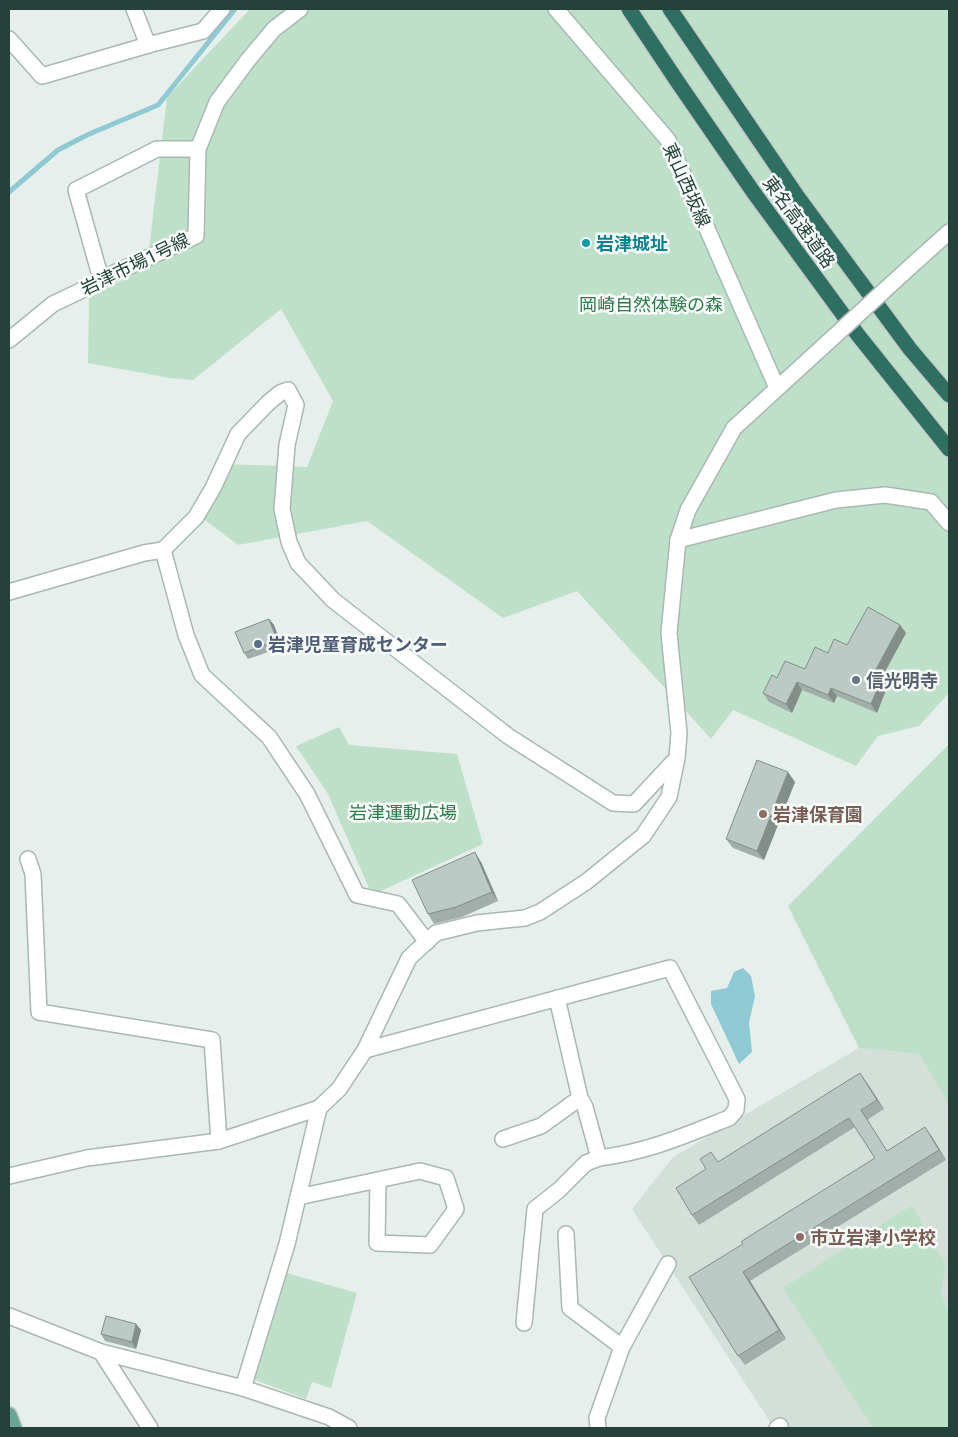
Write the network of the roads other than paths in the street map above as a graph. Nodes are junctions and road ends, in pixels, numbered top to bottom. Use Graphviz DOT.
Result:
graph roads {
  1 [pos="134,9"];
  2 [pos="222,9"];
  3 [pos="300,9"];
  4 [pos="556,9"];
  5 [pos="629,9"];
  6 [pos="670,9"];
  7 [pos="9,40"];
  8 [pos="148,45"];
  9 [pos="198,149"];
  10 [pos="949,232"];
  11 [pos="101,279"];
  12 [pos="9,340"];
  13 [pos="777,388"];
  14 [pos="949,394"];
  15 [pos="949,449"];
  16 [pos="949,522"];
  17 [pos="678,540"];
  18 [pos="163,550"];
  19 [pos="9,592"];
  20 [pos="677,758"];
  21 [pos="28,859"];
  22 [pos="427,942"];
  23 [pos="557,998"];
  24 [pos="365,1050"];
  25 [pos="580,1098"];
  26 [pos="319,1108"];
  27 [pos="503,1139"];
  28 [pos="220,1141"];
  29 [pos="599,1158"];
  30 [pos="9,1176"];
  31 [pos="378,1180"];
  32 [pos="298,1197"];
  33 [pos="566,1234"];
  34 [pos="668,1264"];
  35 [pos="9,1316"];
  36 [pos="524,1324"];
  37 [pos="622,1347"];
  38 [pos="100,1352"];
  39 [pos="243,1388"];
  40 [pos="9,1416"];
  41 [pos="14,1428"];
  42 [pos="150,1428"];
  43 [pos="349,1428"];
  44 [pos="598,1428"];
  1 -- 8 [label="street"];
  2 -- 8 [label="street"];
  3 -- 9 [label="street, 岩津市場1号線"];
  4 -- 13 [label="street, 東山西坂線"];
  5 -- 15 [label="highway, 東名高速道路"];
  6 -- 14 [label="highway, 東名高速道路"];
  7 -- 8 [label="street"];
  9 -- 11 [label="street, 岩津市場1号線"];
  9 -- 11 [label="street"];
  10 -- 13 [label="street, bridge"];
  11 -- 12 [label="street, 岩津市場1号線"];
  13 -- 17 [label="street"];
  16 -- 17 [label="street"];
  17 -- 20 [label="street"];
  18 -- 19 [label="street"];
  18 -- 20 [label="street"];
  18 -- 22 [label="street"];
  20 -- 22 [label="street"];
  21 -- 28 [label="street"];
  22 -- 24 [label="street"];
  23 -- 24 [label="street"];
  23 -- 25 [label="street"];
  23 -- 29 [label="street"];
  24 -- 26 [label="street"];
  25 -- 27 [label="street"];
  25 -- 29 [label="street"];
  26 -- 28 [label="street"];
  26 -- 32 [label="street"];
  28 -- 30 [label="street"];
  29 -- 36 [label="street"];
  31 -- 31 [label="street"];
  31 -- 32 [label="street"];
  32 -- 39 [label="street"];
  33 -- 37 [label="street"];
  34 -- 37 [label="street"];
  35 -- 38 [label="street"];
  37 -- 44 [label="street"];
  38 -- 39 [label="street"];
  38 -- 42 [label="street"];
  39 -- 43 [label="street"];
  40 -- 41 [label="main road"];
}
